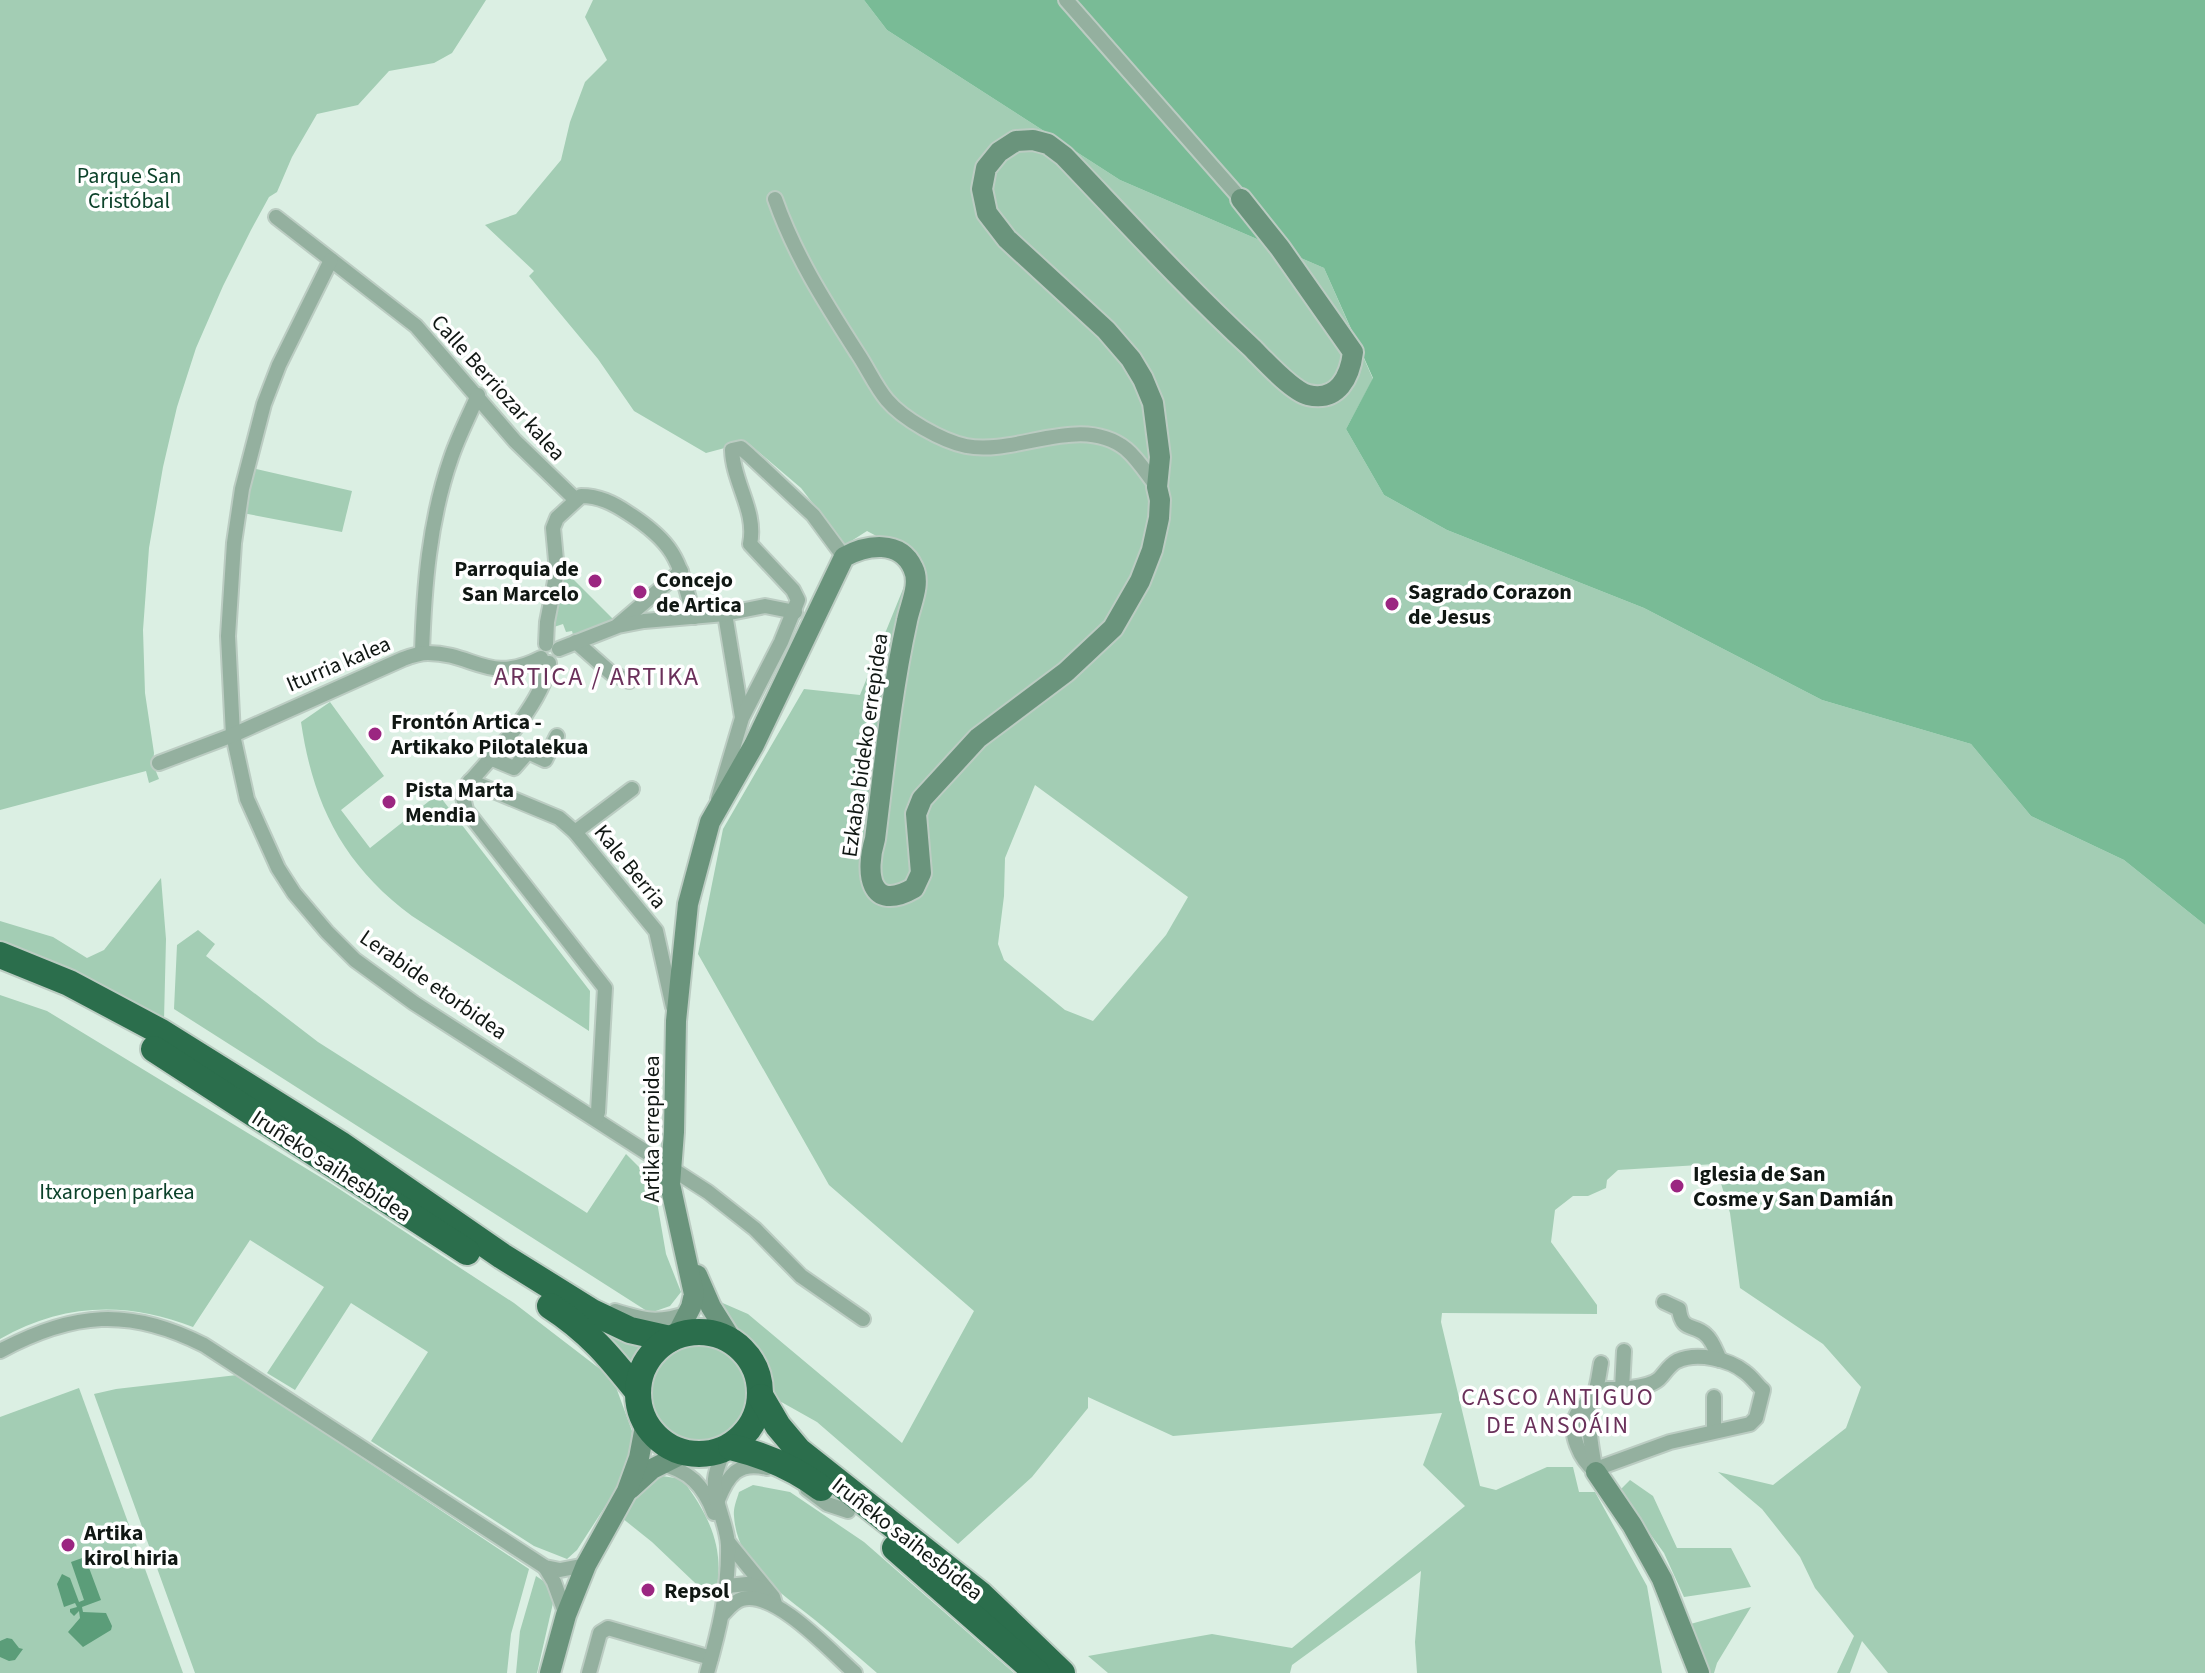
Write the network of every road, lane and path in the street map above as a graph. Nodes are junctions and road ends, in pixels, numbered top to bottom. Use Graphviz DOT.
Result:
graph roads {
  1 [pos="1066,0"];
  2 [pos="775,199"];
  3 [pos="1241,199"];
  4 [pos="276,217"];
  5 [pos="331,260"];
  6 [pos="478,395"];
  7 [pos="1157,487"];
  8 [pos="575,499"];
  9 [pos="844,557"];
  10 [pos="681,571"];
  11 [pos="795,612"];
  12 [pos="725,614"];
  13 [pos="694,617"];
  14 [pos="618,626"];
  15 [pos="576,642"];
  16 [pos="422,653"];
  17 [pos="549,654"];
  18 [pos="629,681"];
  19 [pos="742,718"];
  20 [pos="233,735"];
  21 [pos="557,736"];
  22 [pos="490,758"];
  23 [pos="159,763"];
  24 [pos="470,781"];
  25 [pos="632,789"];
  26 [pos="716,811"];
  27 [pos="575,832"];
  28 [pos="0,955"];
  29 [pos="0,974"];
  30 [pos="676,1021"];
  31 [pos="596,1118"];
  32 [pos="672,1169"];
  33 [pos="680,1236"];
  34 [pos="1664,1302"];
  35 [pos="863,1319"];
  36 [pos="678,1329"];
  37 [pos="733,1342"];
  38 [pos="0,1351"];
  39 [pos="1624,1351"];
  40 [pos="1720,1360"];
  41 [pos="1601,1363"];
  42 [pos="1622,1389"];
  43 [pos="638,1392"];
  44 [pos="761,1397"];
  45 [pos="1593,1397"];
  46 [pos="1714,1397"];
  47 [pos="646,1421"];
  48 [pos="1714,1431"];
  49 [pos="727,1448"];
  50 [pos="686,1452"];
  51 [pos="660,1464"];
  52 [pos="1596,1472"];
  53 [pos="627,1491"];
  54 [pos="718,1500"];
  55 [pos="848,1511"];
  56 [pos="728,1542"];
  57 [pos="586,1565"];
  58 [pos="545,1567"];
  59 [pos="728,1568"];
  60 [pos="727,1586"];
  61 [pos="765,1589"];
  62 [pos="775,1604"];
  63 [pos="723,1614"];
  64 [pos="566,1615"];
  65 [pos="711,1658"];
  66 [pos="550,1673"];
  67 [pos="589,1673"];
  68 [pos="707,1673"];
  69 [pos="855,1673"];
  70 [pos="1037,1673"];
  71 [pos="1062,1673"];
  72 [pos="1699,1673"];
  1 -- 3 [label="street"];
  2 -- 7 [label="street"];
  3 -- 7 [label="street, Ezkaba bideko errepidea"];
  4 -- 5 [label="street, Calle Berriozar kalea"];
  5 -- 6 [label="street, Calle Berriozar kalea"];
  5 -- 20 [label="street, Lerabide etorbidea"];
  6 -- 8 [label="street, Calle Berriozar kalea"];
  6 -- 16 [label="street"];
  7 -- 9 [label="street, Ezkaba bideko errepidea"];
  8 -- 10 [label="street"];
  8 -- 17 [label="street"];
  9 -- 11 [label="street"];
  9 -- 26 [label="street"];
  10 -- 13 [label="street"];
  10 -- 14 [label="street"];
  11 -- 12 [label="street"];
  11 -- 19 [label="street"];
  12 -- 13 [label="street"];
  12 -- 19 [label="street"];
  13 -- 14 [label="street"];
  14 -- 15 [label="street, Iturria kalea"];
  15 -- 17 [label="street, Iturria kalea"];
  15 -- 18 [label="street"];
  16 -- 17 [label="street, Iturria kalea"];
  16 -- 20 [label="street, Iturria kalea"];
  17 -- 22 [label="street"];
  19 -- 26 [label="street"];
  20 -- 23 [label="street, Iturria kalea"];
  20 -- 31 [label="street, Lerabide etorbidea"];
  21 -- 22 [label="street"];
  22 -- 24 [label="street"];
  24 -- 27 [label="street, Kale Berria"];
  24 -- 31 [label="street"];
  25 -- 27 [label="street, Kale Berria"];
  26 -- 30 [label="street"];
  27 -- 30 [label="street, Kale Berria"];
  28 -- 36 [label="highway, Iruñeko saihesbidea"];
  29 -- 43 [label="highway, Iruñeko saihesbidea"];
  30 -- 32 [label="street, Artika errepidea"];
  31 -- 32 [label="street, Lerabide etorbidea"];
  32 -- 33 [label="street, Artika errepidea"];
  32 -- 35 [label="street, Lerabide etorbidea"];
  33 -- 36 [label="street, Artika errepidea"];
  33 -- 37 [label="street, Artika errepidea"];
  34 -- 40 [label="street"];
  36 -- 37 [label="highway"];
  36 -- 43 [label="highway"];
  37 -- 44 [label="highway"];
  38 -- 58 [label="street"];
  39 -- 42 [label="street"];
  40 -- 42 [label="street"];
  40 -- 48 [label="street"];
  41 -- 45 [label="street"];
  42 -- 45 [label="street"];
  43 -- 47 [label="highway"];
  44 -- 49 [label="highway"];
  44 -- 71 [label="highway, Iruñeko saihesbidea"];
  45 -- 52 [label="street"];
  46 -- 48 [label="street"];
  47 -- 50 [label="highway"];
  47 -- 53 [label="street"];
  48 -- 52 [label="street"];
  49 -- 50 [label="highway"];
  49 -- 54 [label="street"];
  49 -- 55 [label="highway, Iruñeko saihesbidea"];
  50 -- 51 [label="street"];
  51 -- 53 [label="street"];
  51 -- 59 [label="street"];
  52 -- 72 [label="street"];
  53 -- 57 [label="street"];
  54 -- 55 [label="street"];
  54 -- 56 [label="street"];
  55 -- 70 [label="highway, Iruñeko saihesbidea"];
  56 -- 59 [label="street"];
  56 -- 61 [label="street"];
  57 -- 58 [label="street"];
  57 -- 64 [label="street"];
  58 -- 64 [label="street"];
  59 -- 60 [label="street"];
  60 -- 61 [label="street"];
  60 -- 63 [label="street"];
  61 -- 62 [label="street"];
  62 -- 63 [label="street"];
  62 -- 69 [label="street"];
  63 -- 65 [label="street"];
  64 -- 66 [label="street"];
  65 -- 67 [label="street"];
  65 -- 68 [label="street"];
}
